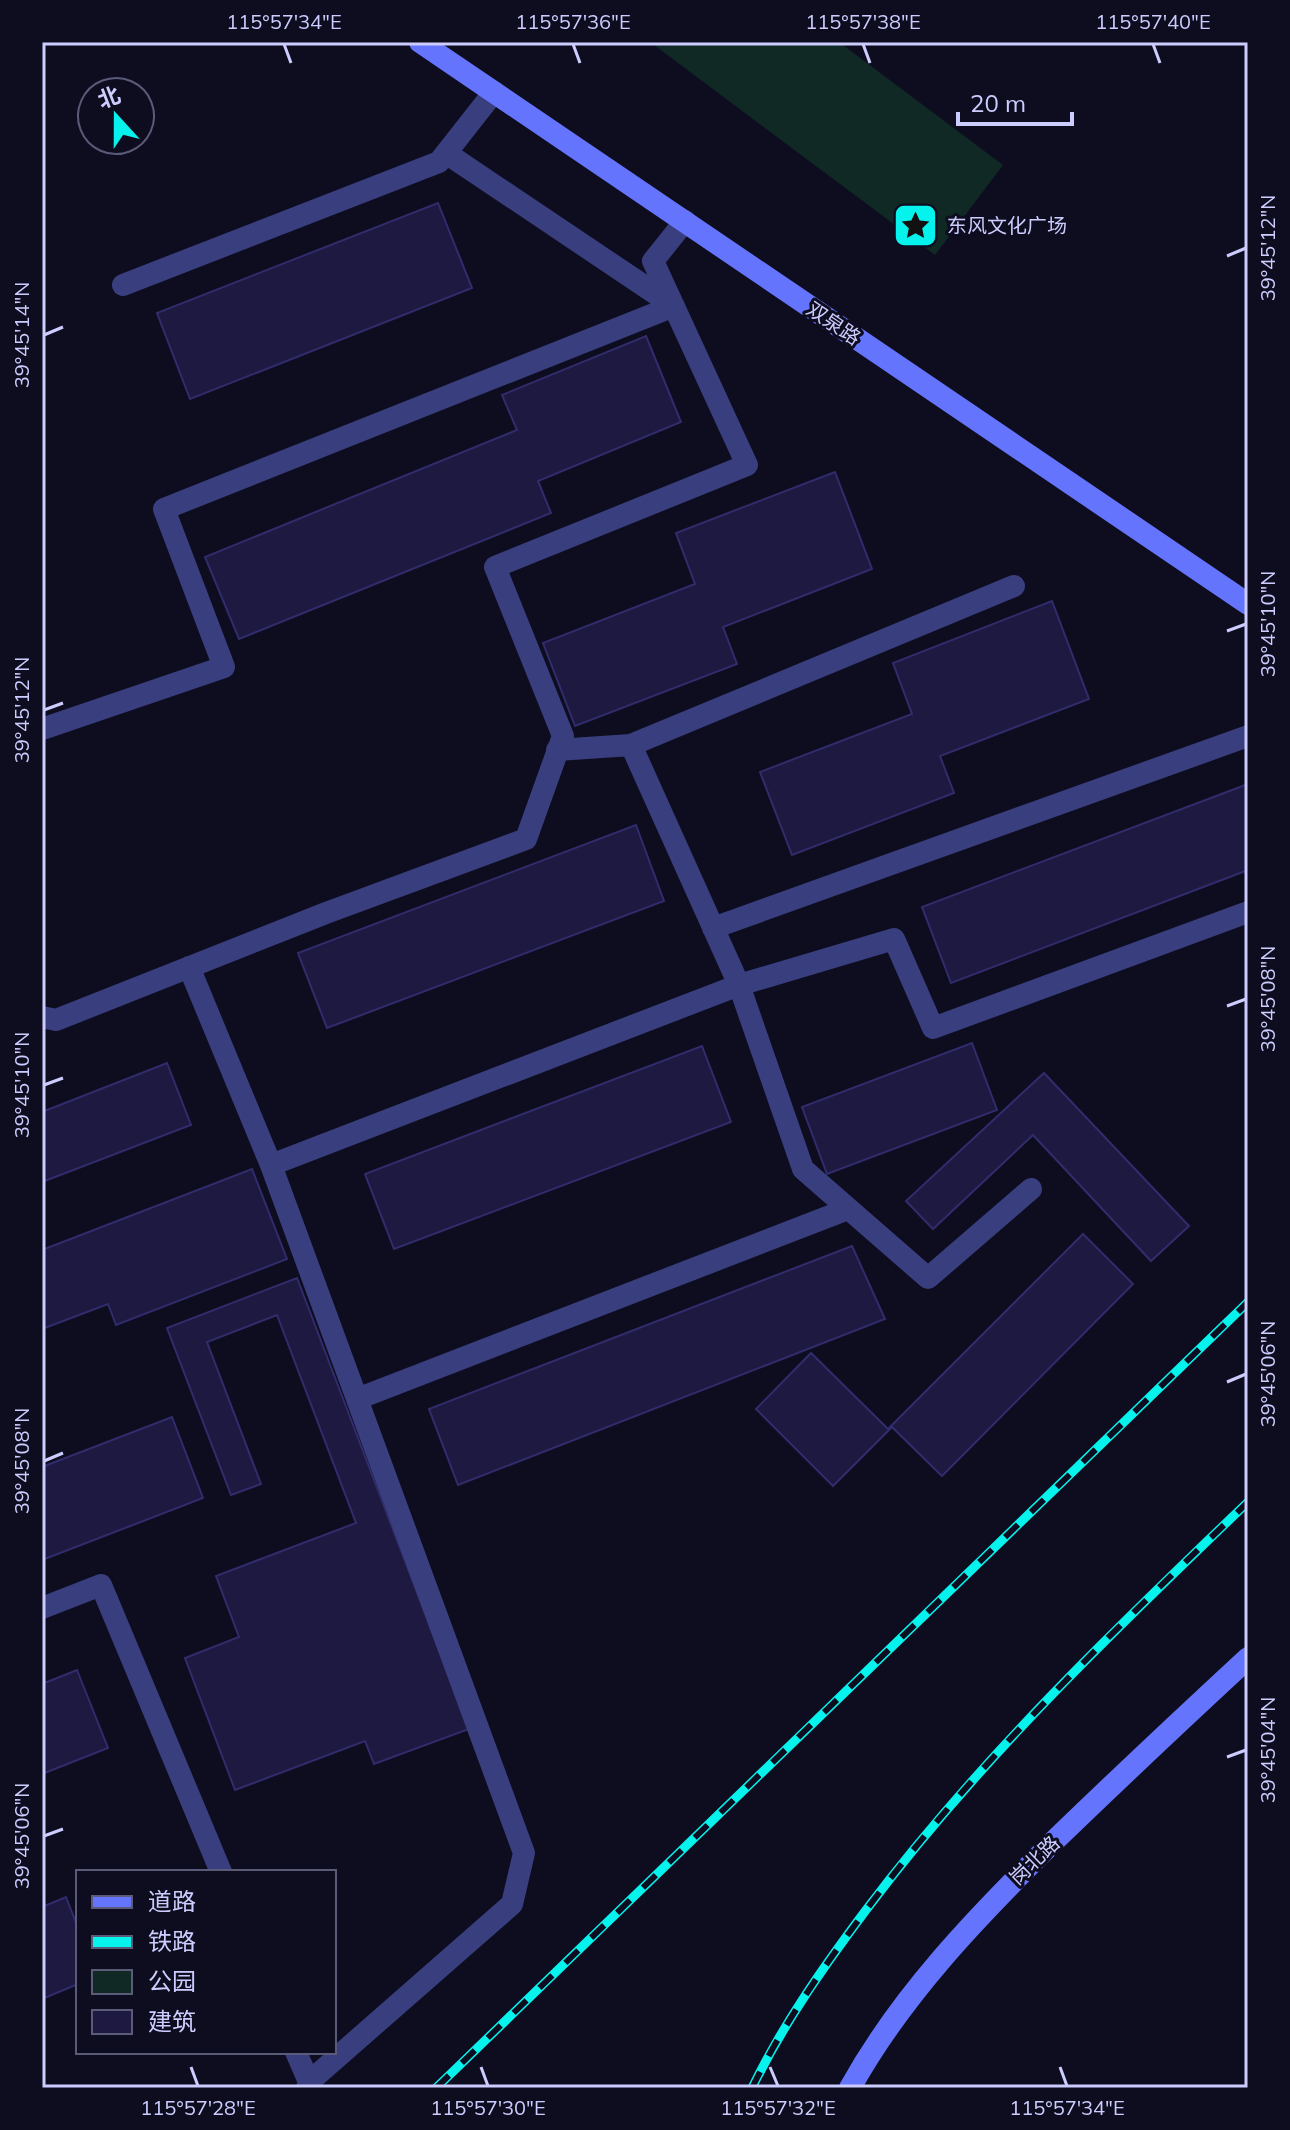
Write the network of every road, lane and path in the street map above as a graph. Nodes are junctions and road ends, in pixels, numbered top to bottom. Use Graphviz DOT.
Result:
graph roads {
  1 [pos="420,42"];
  2 [pos="494,92"];
  3 [pos="446,153"];
  4 [pos="685,221"];
  5 [pos="123,285"];
  6 [pos="674,306"];
  7 [pos="1014,586"];
  8 [pos="1248,604"];
  9 [pos="42,729"];
  10 [pos="1248,736"];
  11 [pos="631,745"];
  12 [pos="557,750"];
  13 [pos="1248,912"];
  14 [pos="713,928"];
  15 [pos="189,967"];
  16 [pos="739,985"];
  17 [pos="42,1017"];
  18 [pos="271,1165"];
  19 [pos="1031,1189"];
  20 [pos="848,1209"];
  21 [pos="357,1399"];
  22 [pos="42,1608"];
  23 [pos="1248,1658"];
  24 [pos="220,1870"];
  25 [pos="297,2054"];
  26 [pos="308,2085"];
  27 [pos="850,2088"];
  1 -- 2 [label="main road, 双泉路"];
  2 -- 3 [label="street"];
  2 -- 4 [label="main road, 双泉路"];
  3 -- 5 [label="street"];
  3 -- 6 [label="street"];
  4 -- 6 [label="street"];
  4 -- 8 [label="main road, 双泉路"];
  6 -- 9 [label="street"];
  6 -- 12 [label="street"];
  7 -- 11 [label="street"];
  10 -- 14 [label="street"];
  11 -- 12 [label="street"];
  11 -- 14 [label="street"];
  12 -- 15 [label="street"];
  13 -- 16 [label="street"];
  14 -- 16 [label="street"];
  15 -- 17 [label="street"];
  15 -- 18 [label="street"];
  16 -- 18 [label="street"];
  16 -- 20 [label="street"];
  18 -- 21 [label="street"];
  19 -- 20 [label="street"];
  20 -- 21 [label="street"];
  21 -- 26 [label="street"];
  22 -- 24 [label="street"];
  23 -- 27 [label="main road, 岗北路"];
  25 -- 26 [label="street"];
}
